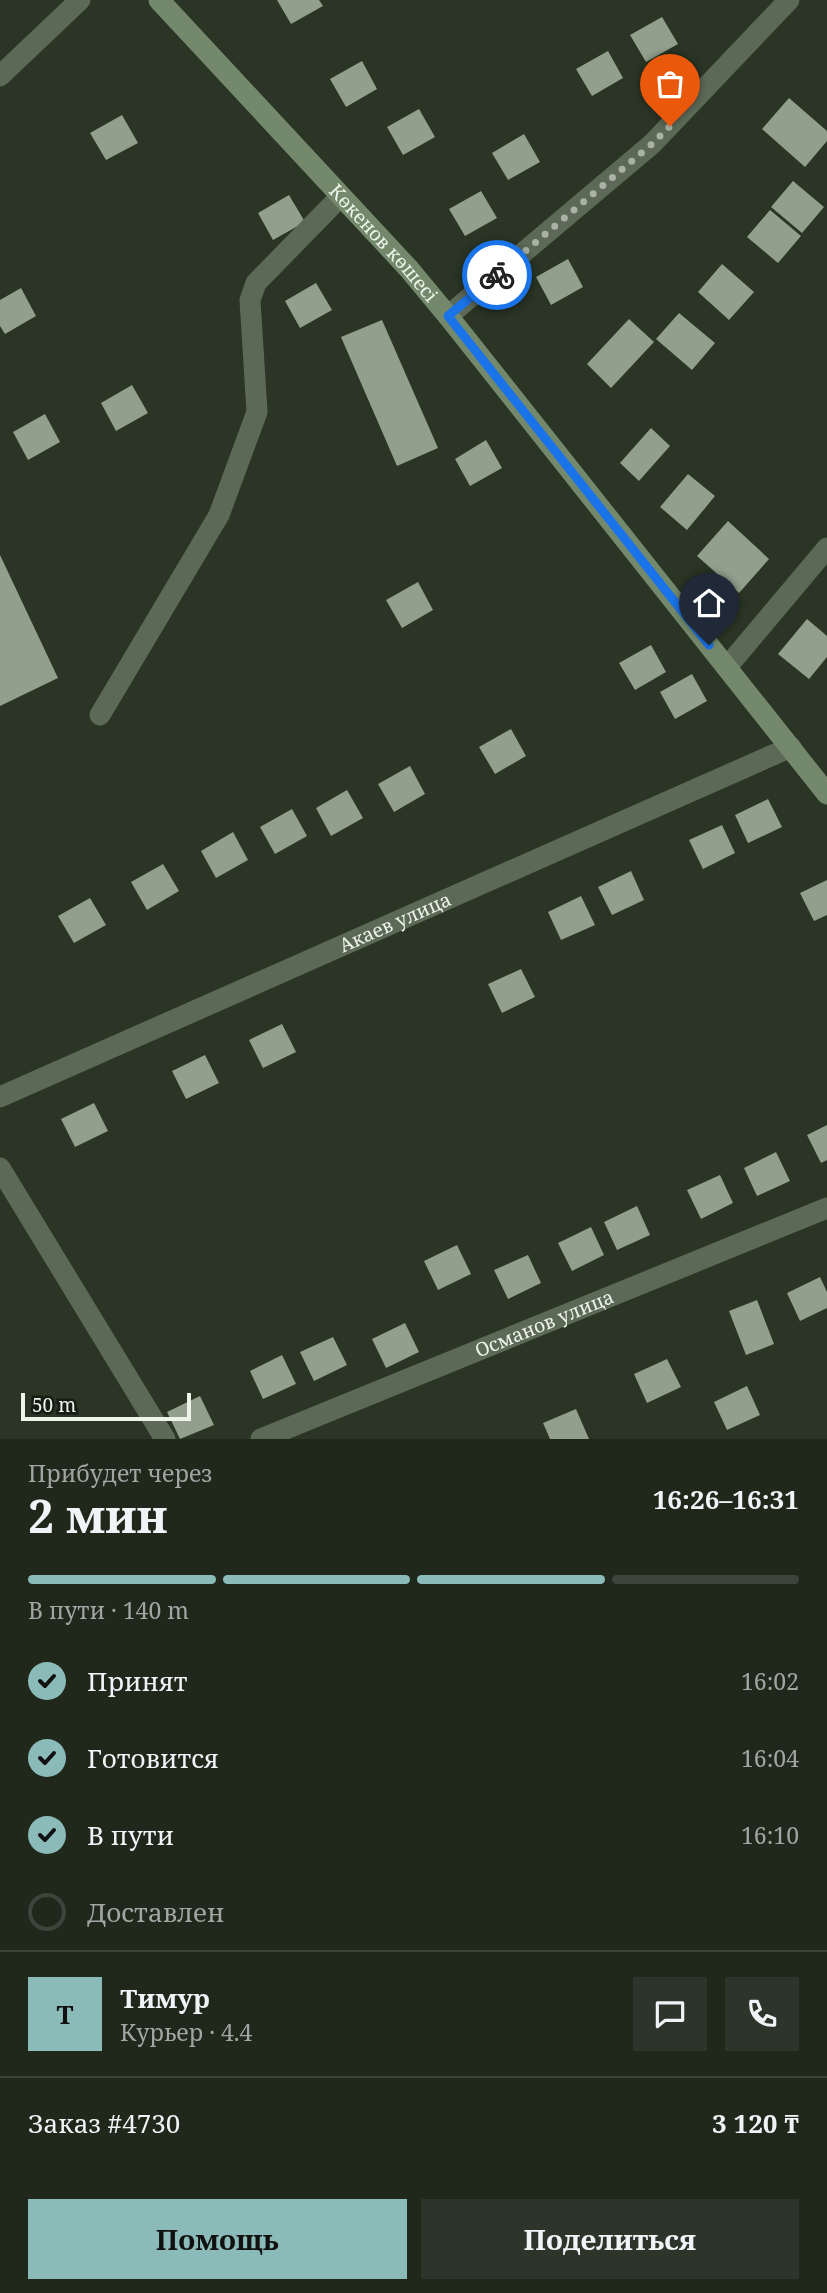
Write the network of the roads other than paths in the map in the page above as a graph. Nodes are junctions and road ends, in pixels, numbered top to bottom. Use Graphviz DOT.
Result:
graph roads {
  1 [pos="80,0"];
  2 [pos="159,0"];
  3 [pos="789,0"];
  4 [pos="0,76"];
  5 [pos="340,197"];
  6 [pos="448,316"];
  7 [pos="827,548"];
  8 [pos="727,667"];
  9 [pos="100,715"];
  10 [pos="790,747"];
  11 [pos="827,794"];
  12 [pos="0,1097"];
  13 [pos="0,1168"];
  14 [pos="827,1208"];
  15 [pos="165,1439"];
  16 [pos="261,1439"];
  1 -- 4 [label="street"];
  2 -- 5 [label="street, Көкенов көшесі"];
  3 -- 6 [label="street"];
  5 -- 6 [label="street, Көкенов көшесі"];
  5 -- 9 [label="street"];
  6 -- 8 [label="street, Көкенов көшесі"];
  7 -- 8 [label="street"];
  8 -- 10 [label="street, Көкенов көшесі"];
  10 -- 11 [label="street, Көкенов көшесі"];
  10 -- 12 [label="street, Акаев улица"];
  13 -- 15 [label="street"];
  14 -- 16 [label="street, Османов улица"];
}
